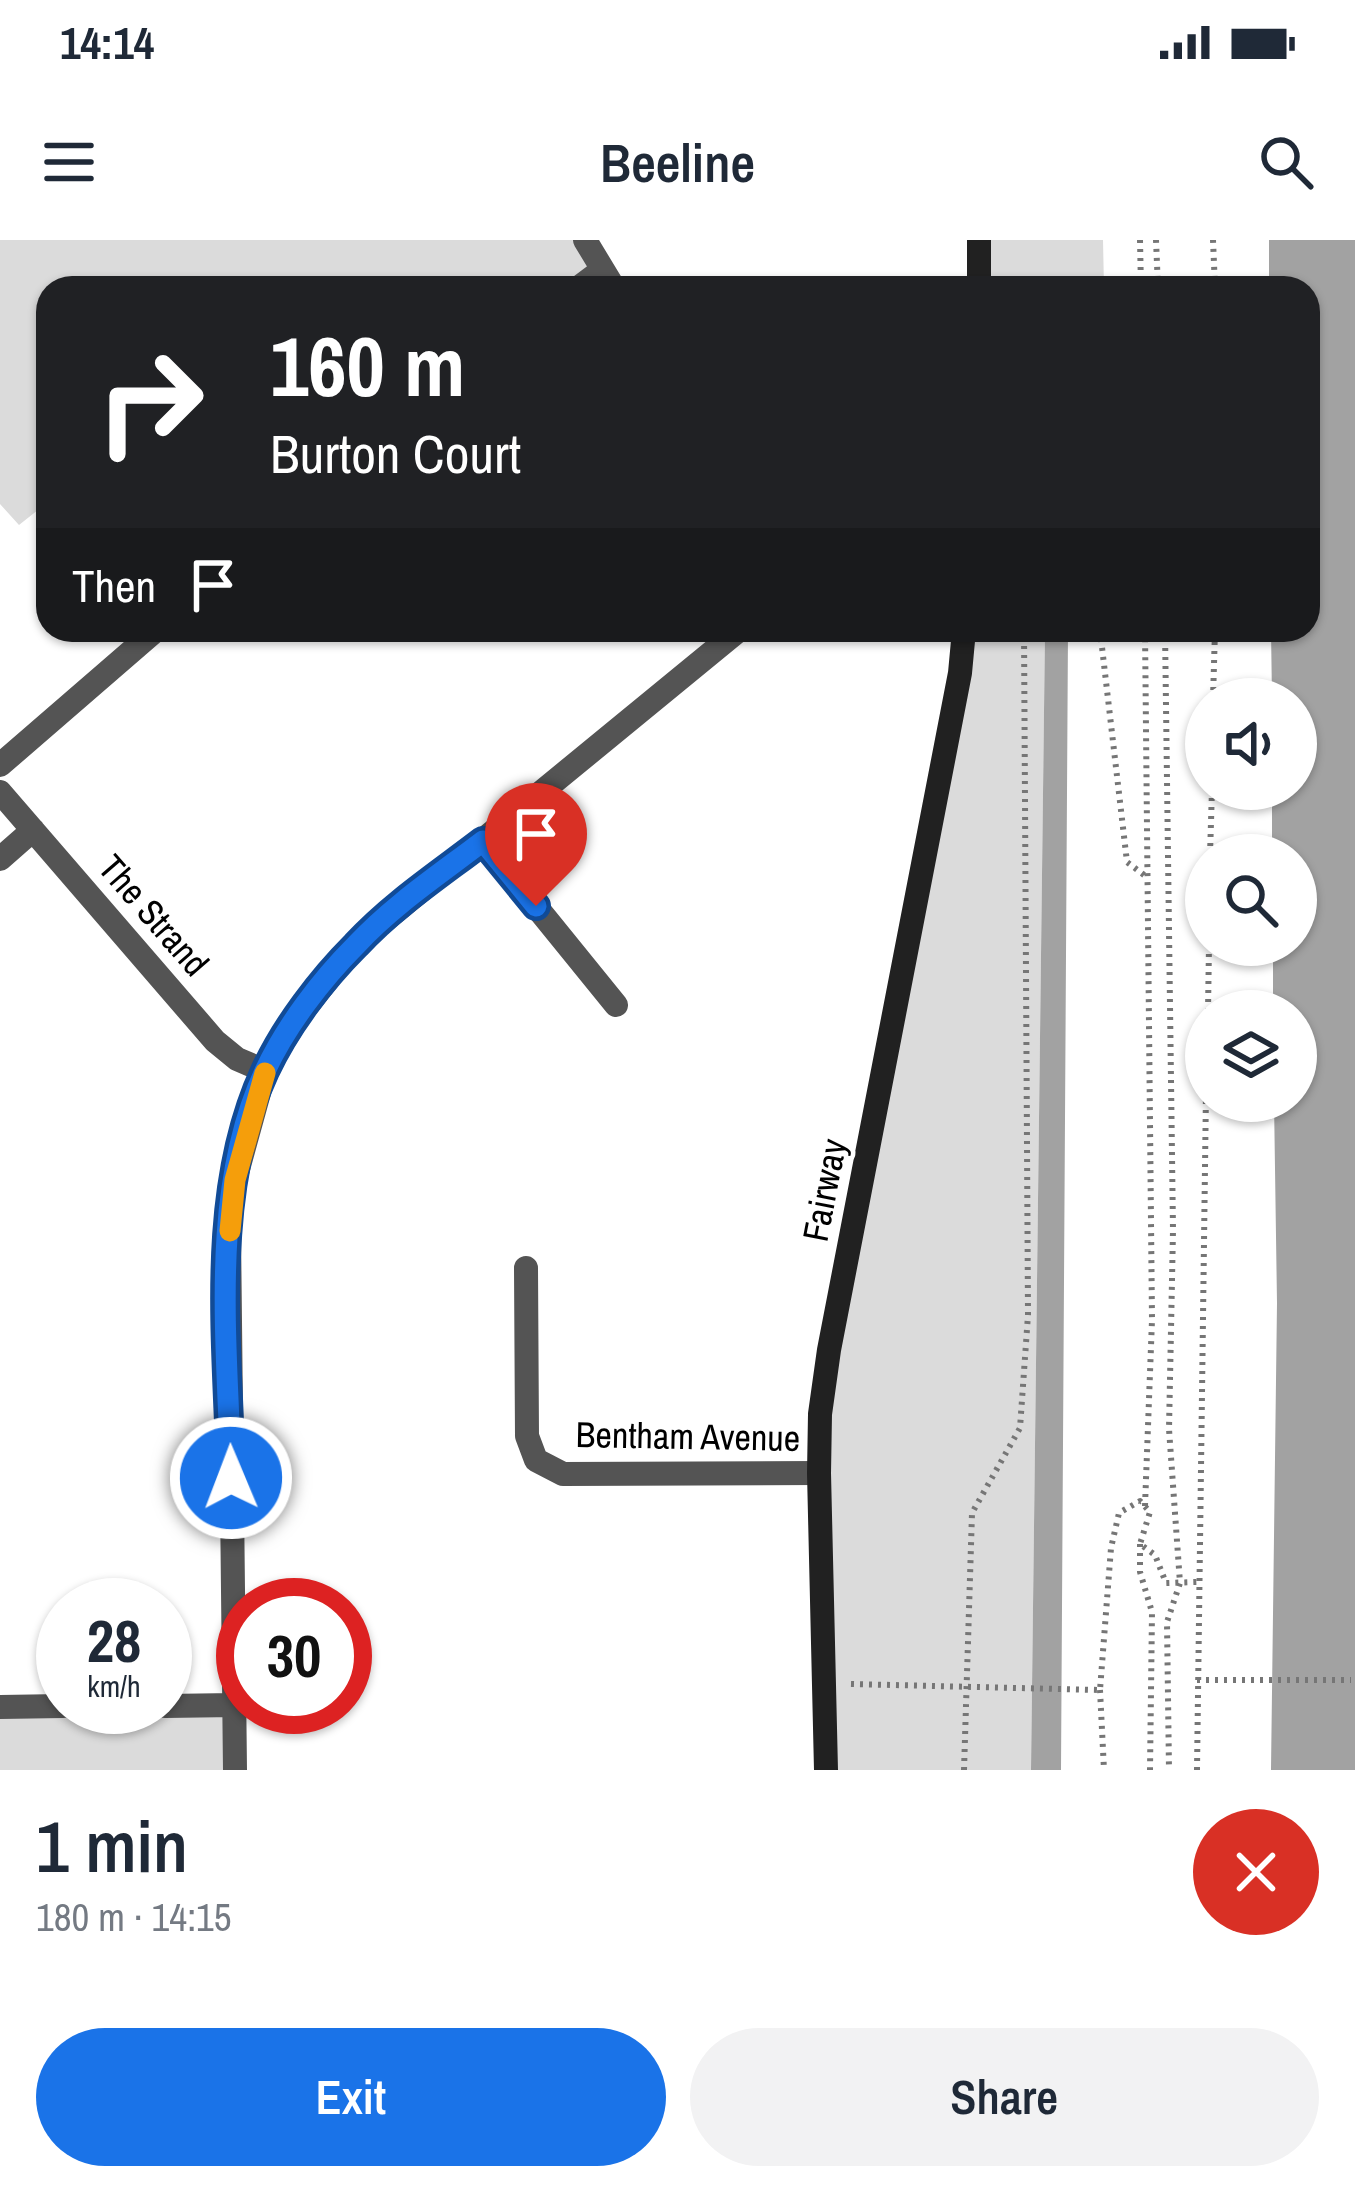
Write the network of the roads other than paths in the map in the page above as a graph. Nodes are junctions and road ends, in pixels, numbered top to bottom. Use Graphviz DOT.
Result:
graph roads {
  1 [pos="586,240"];
  2 [pos="979,240"];
  3 [pos="606,276"];
  4 [pos="979,276"];
  5 [pos="142,642"];
  6 [pos="724,642"];
  7 [pos="962,642"];
  8 [pos="0,765"];
  9 [pos="0,792"];
  10 [pos="32,830"];
  11 [pos="483,841"];
  12 [pos="0,859"];
  13 [pos="616,1005"];
  14 [pos="266,1071"];
  15 [pos="526,1268"];
  16 [pos="819,1473"];
  17 [pos="233,1578"];
  18 [pos="36,1706"];
  19 [pos="0,1707"];
  20 [pos="234,1734"];
  21 [pos="235,1770"];
  22 [pos="826,1770"];
  1 -- 3 [label="street"];
  2 -- 4 [label="street"];
  5 -- 8 [label="street"];
  6 -- 11 [label="street"];
  7 -- 16 [label="street, Fairway"];
  9 -- 10 [label="street, The Strand"];
  10 -- 12 [label="street"];
  10 -- 14 [label="street, The Strand"];
  11 -- 13 [label="street"];
  11 -- 14 [label="street"];
  14 -- 17 [label="street"];
  15 -- 16 [label="street, Bentham Avenue"];
  16 -- 22 [label="street, Fairway"];
  18 -- 19 [label="street"];
  20 -- 21 [label="street"];
}
